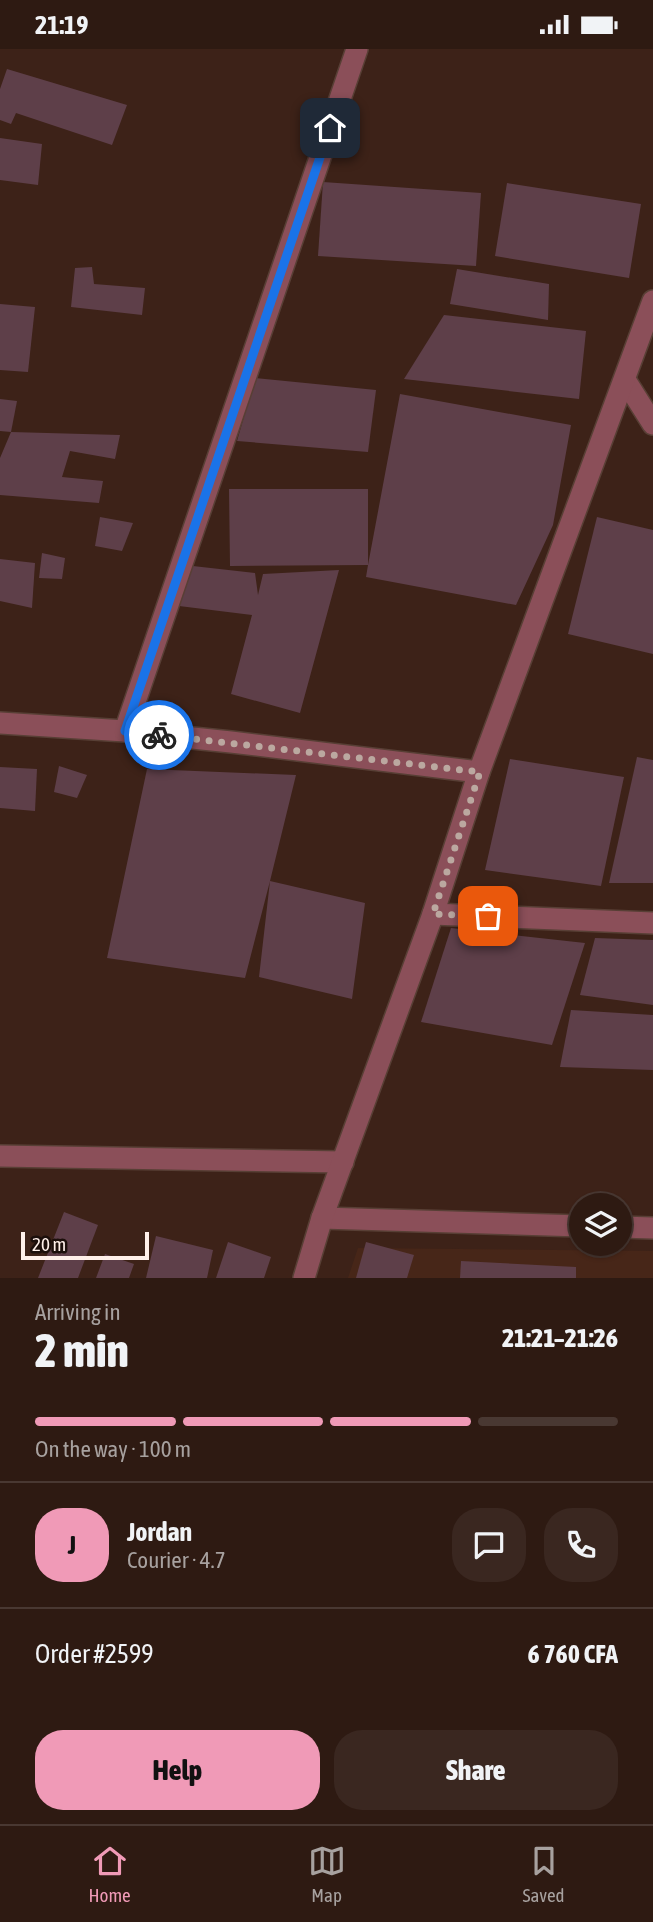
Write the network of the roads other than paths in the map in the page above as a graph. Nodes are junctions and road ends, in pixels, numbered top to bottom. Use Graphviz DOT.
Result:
graph roads {
  1 [pos="357,49"];
  2 [pos="653,301"];
  3 [pos="625,380"];
  4 [pos="653,424"];
  5 [pos="0,723"];
  6 [pos="125,731"];
  7 [pos="480,772"];
  8 [pos="433,914"];
  9 [pos="653,923"];
  10 [pos="0,1156"];
  11 [pos="343,1162"];
  12 [pos="322,1218"];
  13 [pos="569,1226"];
  14 [pos="632,1227"];
  15 [pos="653,1228"];
  16 [pos="304,1278"];
  1 -- 6 [label="street"];
  2 -- 3 [label="street"];
  3 -- 4 [label="street"];
  3 -- 7 [label="street"];
  5 -- 6 [label="street"];
  6 -- 7 [label="street"];
  7 -- 8 [label="street"];
  8 -- 9 [label="street"];
  8 -- 11 [label="street"];
  10 -- 11 [label="street"];
  11 -- 12 [label="street"];
  12 -- 13 [label="street"];
  12 -- 16 [label="street"];
  14 -- 15 [label="street"];
}
